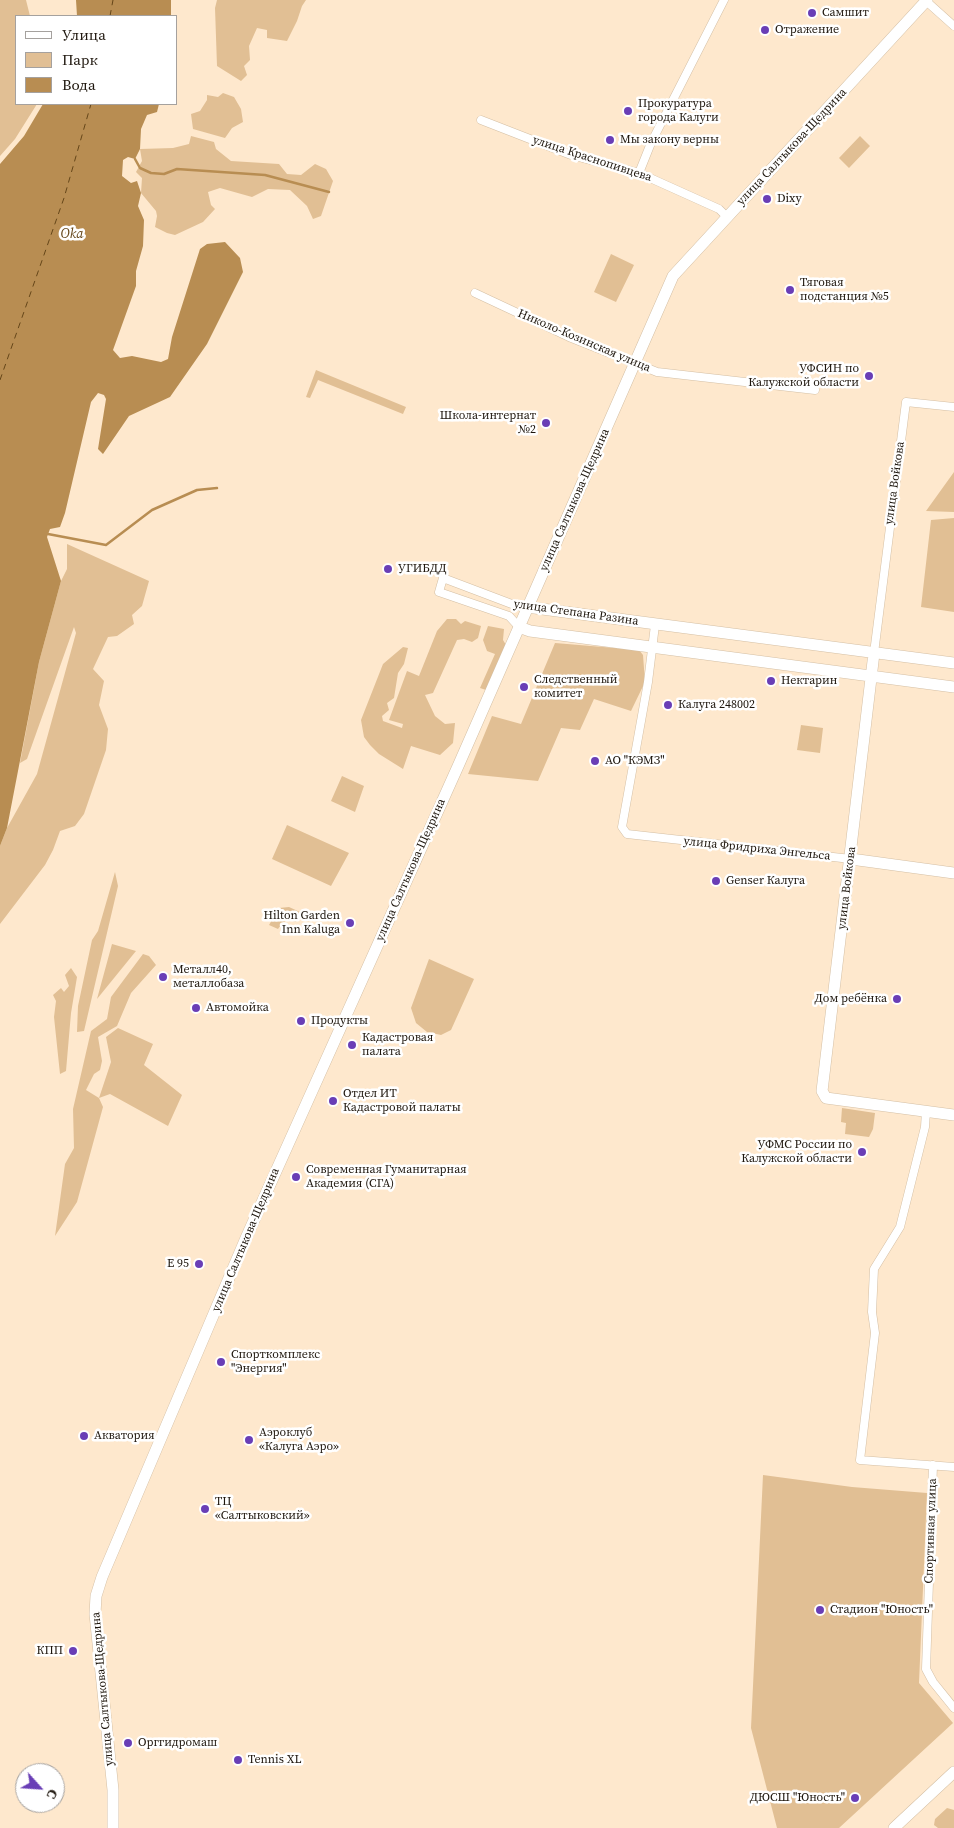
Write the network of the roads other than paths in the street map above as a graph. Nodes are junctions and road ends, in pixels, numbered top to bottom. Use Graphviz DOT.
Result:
graph roads {
  1 [pos="724,0"];
  2 [pos="926,1"];
  3 [pos="954,26"];
  4 [pos="481,120"];
  5 [pos="639,173"];
  6 [pos="727,217"];
  7 [pos="475,294"];
  8 [pos="635,364"];
  9 [pos="815,390"];
  10 [pos="954,407"];
  11 [pos="527,607"];
  12 [pos="655,625"];
  13 [pos="519,627"];
  14 [pos="652,648"];
  15 [pos="874,653"];
  16 [pos="954,663"];
  17 [pos="871,676"];
  18 [pos="954,687"];
  19 [pos="851,859"];
  20 [pos="954,874"];
  21 [pos="926,1111"];
  22 [pos="954,1115"];
  23 [pos="934,1465"];
  24 [pos="954,1467"];
  25 [pos="954,1708"];
  26 [pos="954,1772"];
  27 [pos="113,1828"];
  28 [pos="894,1828"];
  1 -- 5 [label="street"];
  2 -- 3 [label="street"];
  2 -- 6 [label="main road, улица Салтыкова-Щедрина"];
  4 -- 5 [label="street, улица Краснопивцева"];
  5 -- 6 [label="street, улица Краснопивцева"];
  6 -- 8 [label="main road, улица Салтыкова-Щедрина"];
  7 -- 8 [label="street, Николо-Козинская улица"];
  8 -- 9 [label="street, Николо-Козинская улица"];
  8 -- 11 [label="main road, улица Салтыкова-Щедрина"];
  10 -- 15 [label="street, улица Войкова"];
  11 -- 12 [label="main road, улица Степана Разина"];
  11 -- 13 [label="main road, улица Салтыкова-Щедрина"];
  11 -- 13 [label="street, улица Степана Разина"];
  12 -- 14 [label="street"];
  12 -- 15 [label="main road, улица Степана Разина"];
  13 -- 14 [label="main road, улица Степана Разина"];
  13 -- 27 [label="main road, улица Салтыкова-Щедрина"];
  14 -- 17 [label="main road, улица Степана Разина"];
  14 -- 19 [label="street, улица Фридриха Энгельса"];
  15 -- 16 [label="main road, улица Степана Разина"];
  15 -- 17 [label="main road, улица Войкова"];
  17 -- 18 [label="main road, улица Степана Разина"];
  17 -- 19 [label="main road, улица Войкова"];
  19 -- 20 [label="main road, улица Фридриха Энгельса"];
  19 -- 21 [label="main road, улица Войкова"];
  21 -- 22 [label="main road"];
  21 -- 23 [label="street"];
  23 -- 24 [label="street"];
  23 -- 25 [label="street, Спортивная улица"];
  26 -- 28 [label="main road"];
}
